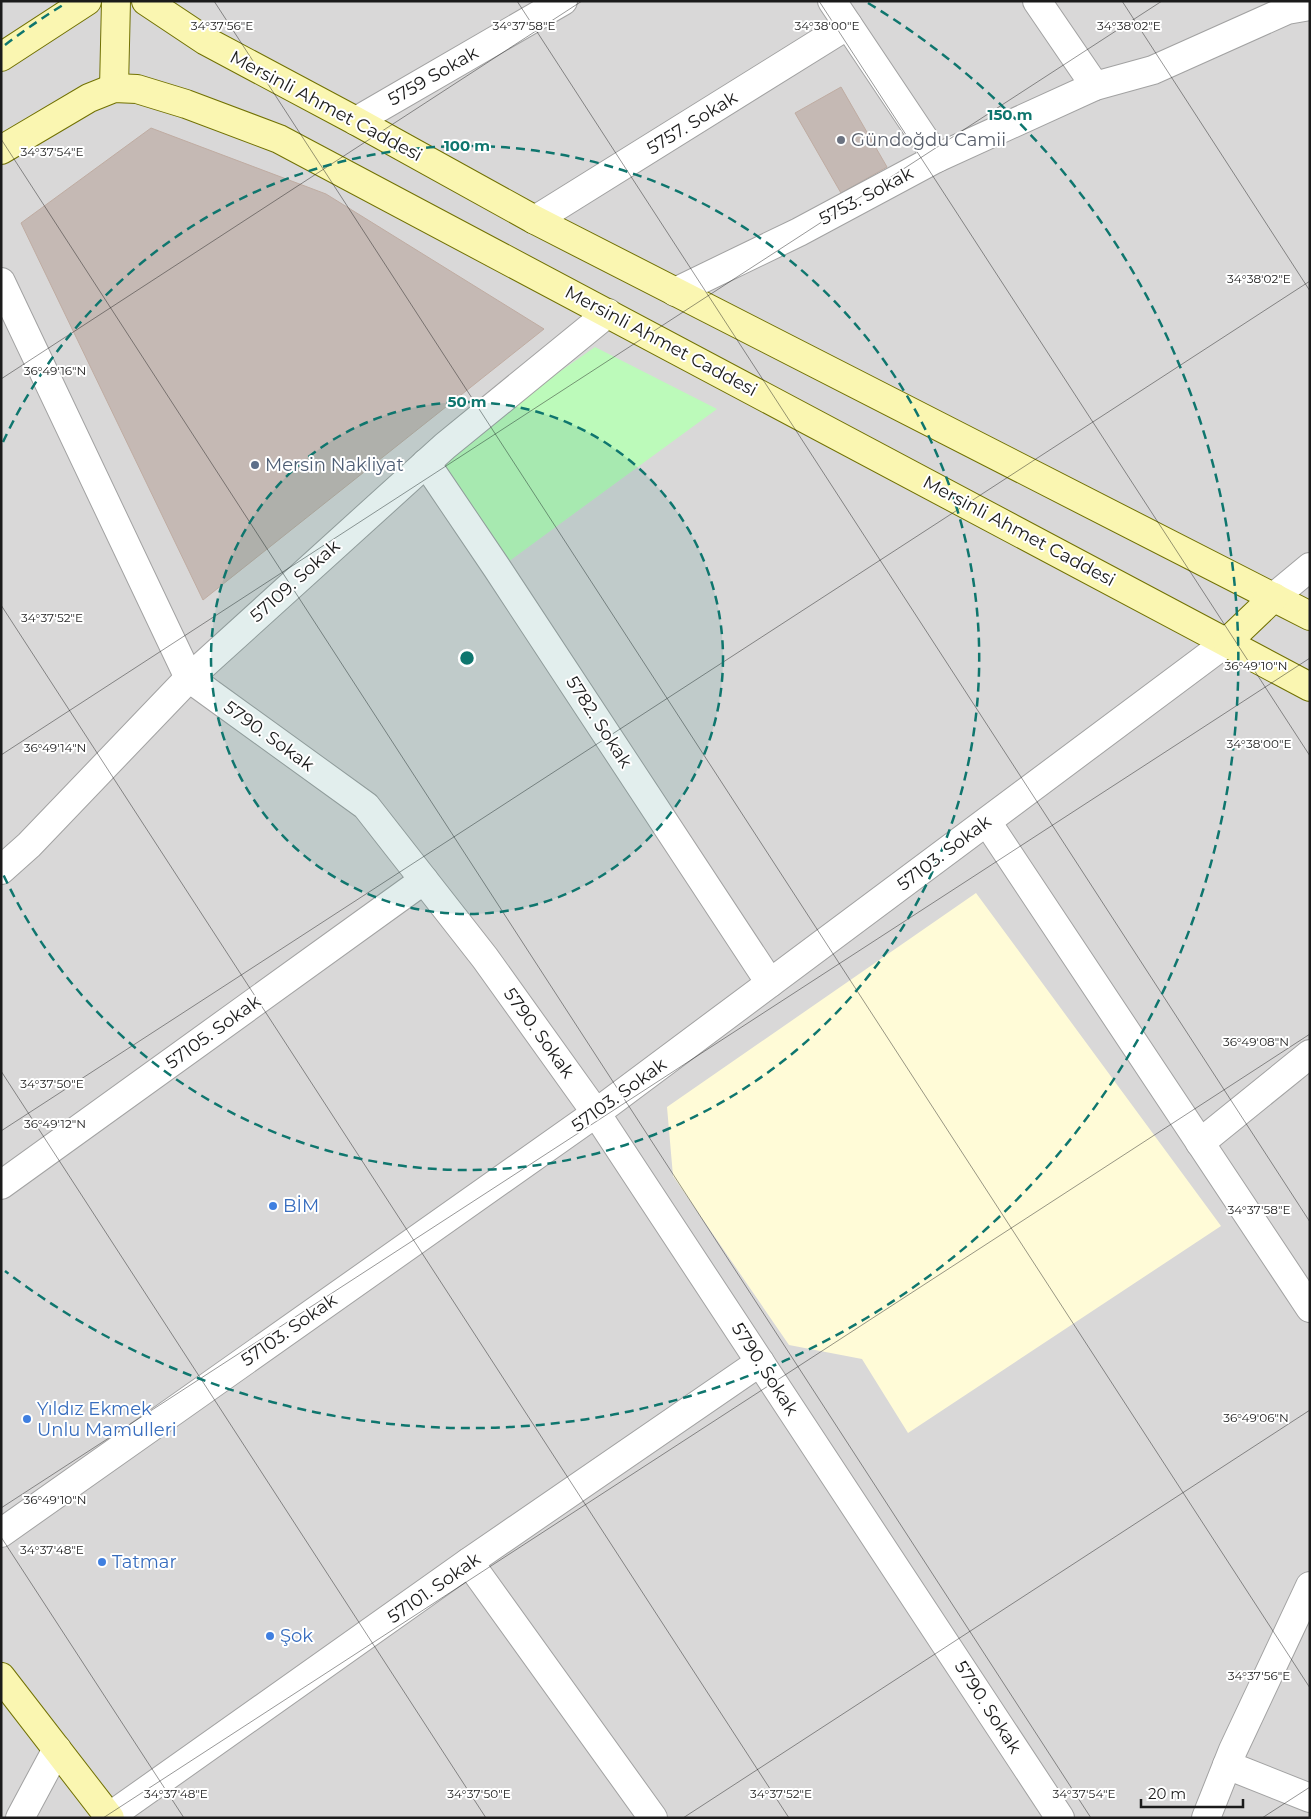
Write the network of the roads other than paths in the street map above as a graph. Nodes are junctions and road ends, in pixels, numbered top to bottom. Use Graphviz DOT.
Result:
graph roads {
  1 [pos="87,1"];
  2 [pos="116,1"];
  3 [pos="146,1"];
  4 [pos="563,1"];
  5 [pos="832,1"];
  6 [pos="1037,1"];
  7 [pos="1293,6"];
  8 [pos="848,25"];
  9 [pos="1,56"];
  10 [pos="1095,86"];
  11 [pos="114,88"];
  12 [pos="356,121"];
  13 [pos="1,150"];
  14 [pos="937,158"];
  15 [pos="535,220"];
  16 [pos="1,282"];
  17 [pos="676,292"];
  18 [pos="608,313"];
  19 [pos="426,463"];
  20 [pos="1310,567"];
  21 [pos="1274,597"];
  22 [pos="1310,616"];
  23 [pos="1227,642"];
  24 [pos="189,678"];
  25 [pos="1310,687"];
  26 [pos="987,822"];
  27 [pos="1,870"];
  28 [pos="424,880"];
  29 [pos="770,983"];
  30 [pos="1310,1054"];
  31 [pos="596,1112"];
  32 [pos="1200,1143"];
  33 [pos="1,1185"];
  34 [pos="1310,1308"];
  35 [pos="760,1362"];
  36 [pos="1,1533"];
  37 [pos="469,1562"];
  38 [pos="1310,1586"];
  39 [pos="1,1677"];
  40 [pos="57,1749"];
  41 [pos="1227,1764"];
  42 [pos="1310,1798"];
  43 [pos="109,1817"];
  44 [pos="20,1818"];
  45 [pos="653,1818"];
  46 [pos="1060,1818"];
  47 [pos="1206,1818"];
  1 -- 9 [label="street"];
  2 -- 11 [label="street"];
  3 -- 12 [label="street, Mersinli Ahmet Caddesi"];
  4 -- 12 [label="street, 5759 Sokak"];
  5 -- 8 [label="street"];
  6 -- 10 [label="street"];
  7 -- 10 [label="street, 5753. Sokak"];
  8 -- 14 [label="street"];
  8 -- 15 [label="street, 5757. Sokak"];
  10 -- 14 [label="street, 5753. Sokak"];
  11 -- 13 [label="street, Mersinli Ahmet Caddesi"];
  11 -- 18 [label="street, Mersinli Ahmet Caddesi"];
  12 -- 15 [label="street, Mersinli Ahmet Caddesi"];
  14 -- 17 [label="street, 5753. Sokak"];
  15 -- 17 [label="street, Mersinli Ahmet Caddesi"];
  16 -- 24 [label="street, 5790. Sokak"];
  17 -- 21 [label="street, Mersinli Ahmet Caddesi"];
  18 -- 19 [label="street, 57109. Sokak"];
  18 -- 23 [label="street, Mersinli Ahmet Caddesi"];
  19 -- 24 [label="street, 57109. Sokak"];
  19 -- 29 [label="street, 5782. Sokak"];
  20 -- 21 [label="street"];
  21 -- 22 [label="street, Mersinli Ahmet Caddesi"];
  21 -- 23 [label="street"];
  23 -- 25 [label="street, Mersinli Ahmet Caddesi"];
  23 -- 26 [label="street, 57103. Sokak"];
  24 -- 27 [label="street, 57109. Sokak"];
  24 -- 28 [label="street, 5790. Sokak"];
  26 -- 29 [label="street, 57103. Sokak"];
  26 -- 32 [label="street"];
  28 -- 31 [label="street, 5790. Sokak"];
  28 -- 33 [label="street, 57105. Sokak"];
  29 -- 31 [label="street, 57103. Sokak"];
  30 -- 32 [label="street"];
  31 -- 35 [label="street, 5790. Sokak"];
  31 -- 36 [label="street, 57103. Sokak"];
  32 -- 34 [label="street"];
  35 -- 37 [label="street, 57101. Sokak"];
  35 -- 46 [label="street, 5790. Sokak"];
  37 -- 43 [label="street, 57101. Sokak"];
  37 -- 45 [label="street"];
  38 -- 41 [label="street"];
  39 -- 40 [label="street"];
  40 -- 43 [label="street"];
  40 -- 44 [label="street"];
  41 -- 42 [label="street"];
  41 -- 47 [label="street"];
}
